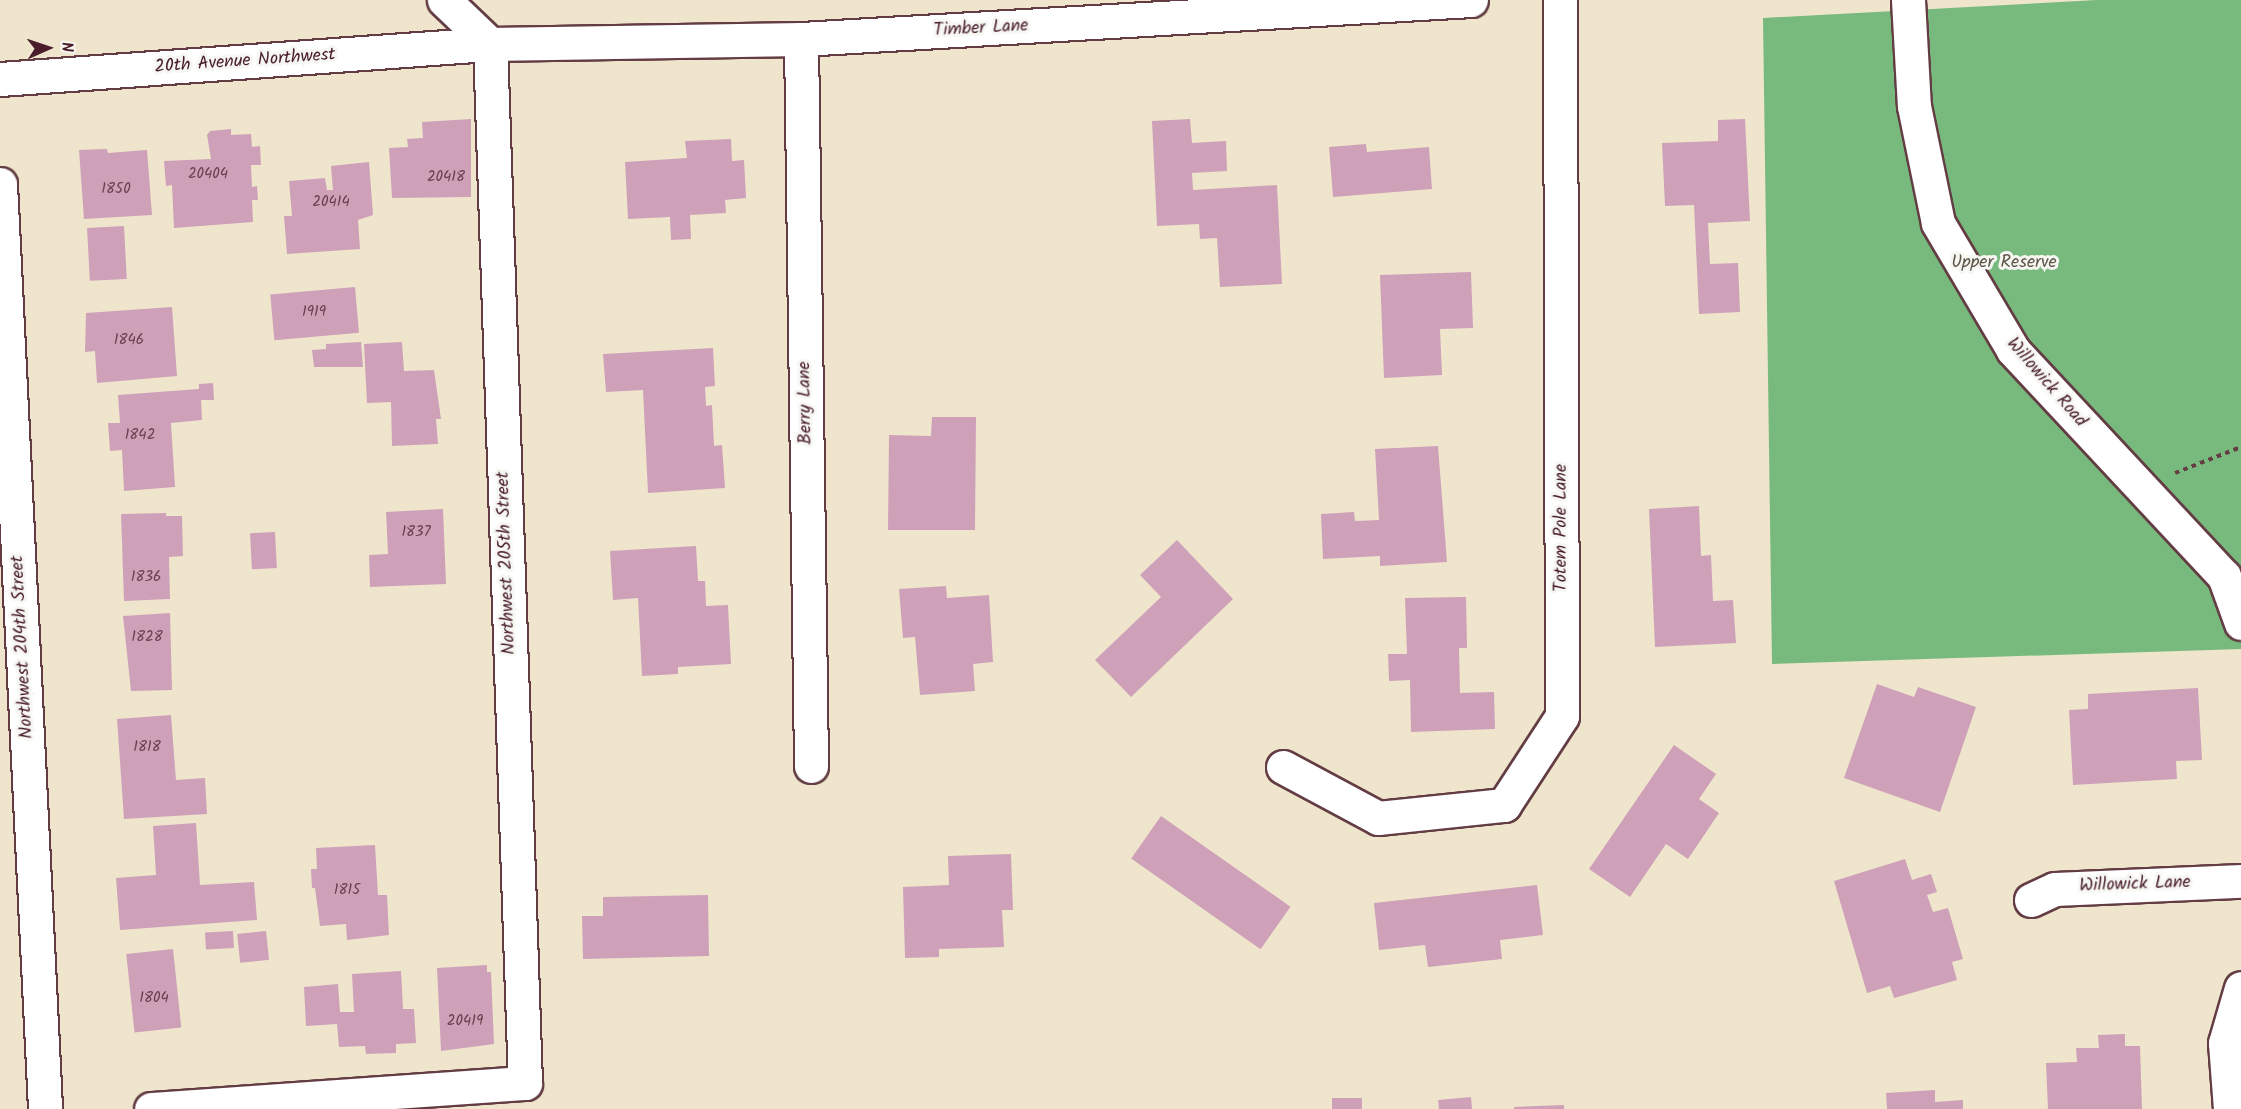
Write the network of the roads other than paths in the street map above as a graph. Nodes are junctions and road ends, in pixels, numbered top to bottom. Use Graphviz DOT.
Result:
graph roads {
  1 [pos="444,0"];
  2 [pos="1471,0"];
  3 [pos="1560,0"];
  4 [pos="1908,0"];
  5 [pos="801,39"];
  6 [pos="490,44"];
  7 [pos="0,79"];
  8 [pos="0,184"];
  9 [pos="2241,623"];
  10 [pos="811,766"];
  11 [pos="1283,767"];
  12 [pos="2241,880"];
  13 [pos="2031,900"];
  14 [pos="2241,988"];
  15 [pos="45,1109"];
  16 [pos="151,1109"];
  17 [pos="2230,1109"];
  1 -- 6 [label="street"];
  2 -- 5 [label="street, Timber Lane"];
  3 -- 11 [label="street, Totem Pole Lane"];
  4 -- 9 [label="street, Willowick Road"];
  5 -- 6 [label="street, Timber Lane"];
  5 -- 10 [label="street, Berry Lane"];
  6 -- 7 [label="street, 20th Avenue Northwest"];
  6 -- 16 [label="street, Northwest 205th Street"];
  8 -- 15 [label="street, Northwest 204th Street"];
  12 -- 13 [label="street, Willowick Lane"];
  14 -- 17 [label="street"];
}
